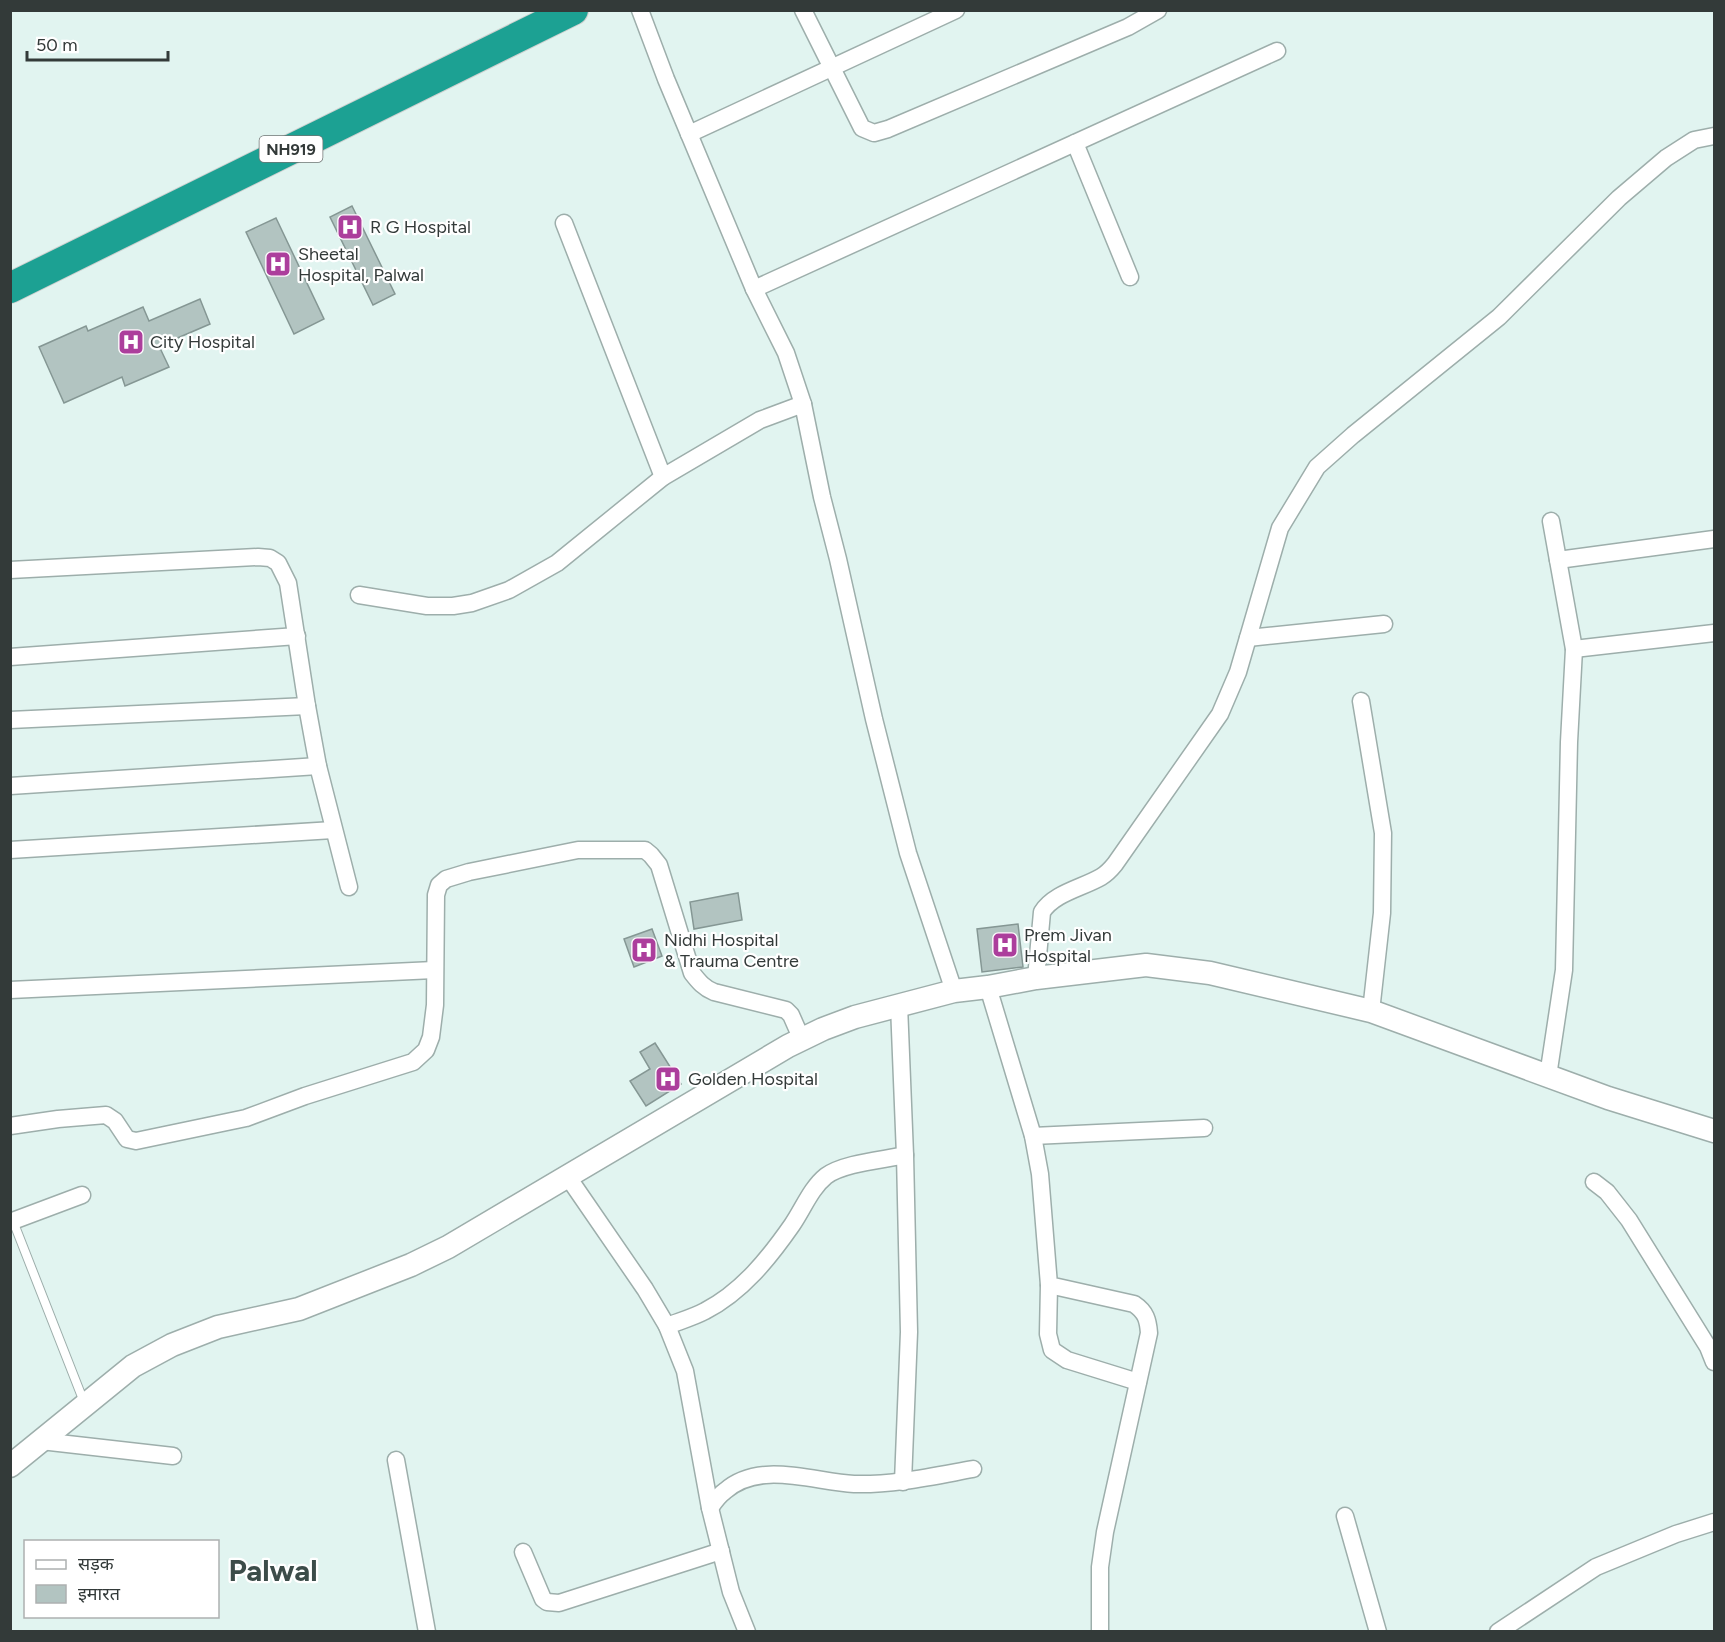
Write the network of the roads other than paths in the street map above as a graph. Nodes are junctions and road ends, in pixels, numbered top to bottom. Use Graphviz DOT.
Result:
graph roads {
  1 [pos="573,10"];
  2 [pos="640,10"];
  3 [pos="803,10"];
  4 [pos="957,10"];
  5 [pos="1158,10"];
  6 [pos="1276,51"];
  7 [pos="832,69"];
  8 [pos="689,134"];
  9 [pos="1714,136"];
  10 [pos="1075,143"];
  11 [pos="564,223"];
  12 [pos="1130,277"];
  13 [pos="10,288"];
  14 [pos="754,289"];
  15 [pos="803,404"];
  16 [pos="663,477"];
  17 [pos="1551,521"];
  18 [pos="1714,539"];
  19 [pos="1558,560"];
  20 [pos="10,570"];
  21 [pos="359,595"];
  22 [pos="1384,624"];
  23 [pos="1714,633"];
  24 [pos="297,636"];
  25 [pos="1248,638"];
  26 [pos="1574,649"];
  27 [pos="10,657"];
  28 [pos="1361,701"];
  29 [pos="307,706"];
  30 [pos="10,720"];
  31 [pos="318,766"];
  32 [pos="10,786"];
  33 [pos="333,830"];
  34 [pos="10,850"];
  35 [pos="349,887"];
  36 [pos="434,970"];
  37 [pos="1036,978"];
  38 [pos="988,987"];
  39 [pos="10,990"];
  40 [pos="954,991"];
  41 [pos="899,1005"];
  42 [pos="1371,1011"];
  43 [pos="802,1040"];
  44 [pos="1548,1076"];
  45 [pos="10,1126"];
  46 [pos="1204,1128"];
  47 [pos="1714,1131"];
  48 [pos="1033,1136"];
  49 [pos="905,1155"];
  50 [pos="568,1177"];
  51 [pos="1594,1182"];
  52 [pos="82,1195"];
  53 [pos="12,1221"];
  54 [pos="1049,1285"];
  55 [pos="667,1326"];
  56 [pos="1714,1362"];
  57 [pos="1137,1382"];
  58 [pos="85,1405"];
  59 [pos="41,1441"];
  60 [pos="173,1456"];
  61 [pos="396,1460"];
  62 [pos="10,1466"];
  63 [pos="973,1469"];
  64 [pos="903,1482"];
  65 [pos="710,1508"];
  66 [pos="1345,1516"];
  67 [pos="1714,1522"];
  68 [pos="721,1551"];
  69 [pos="523,1552"];
  70 [pos="428,1632"];
  71 [pos="747,1632"];
  72 [pos="1100,1632"];
  73 [pos="1378,1632"];
  74 [pos="1498,1632"];
  1 -- 13 [label="highway, NH919"];
  2 -- 8 [label="street"];
  3 -- 7 [label="street"];
  4 -- 7 [label="street"];
  5 -- 7 [label="street"];
  6 -- 10 [label="street"];
  7 -- 8 [label="street"];
  8 -- 14 [label="street"];
  9 -- 25 [label="street"];
  10 -- 12 [label="street"];
  10 -- 14 [label="street"];
  11 -- 16 [label="street"];
  14 -- 15 [label="street"];
  15 -- 16 [label="street"];
  15 -- 40 [label="street"];
  16 -- 21 [label="street"];
  17 -- 19 [label="street"];
  18 -- 19 [label="street"];
  19 -- 26 [label="street"];
  20 -- 24 [label="street"];
  22 -- 25 [label="street"];
  23 -- 26 [label="street"];
  24 -- 27 [label="street"];
  24 -- 29 [label="street"];
  25 -- 37 [label="street"];
  26 -- 44 [label="street"];
  28 -- 42 [label="street"];
  29 -- 30 [label="street"];
  29 -- 31 [label="street"];
  31 -- 32 [label="street"];
  31 -- 33 [label="street"];
  33 -- 34 [label="street"];
  33 -- 35 [label="street"];
  36 -- 39 [label="street"];
  36 -- 43 [label="street"];
  36 -- 45 [label="street"];
  37 -- 38 [label="main road"];
  37 -- 42 [label="main road"];
  38 -- 40 [label="main road"];
  38 -- 48 [label="street"];
  40 -- 41 [label="main road"];
  41 -- 43 [label="main road"];
  41 -- 49 [label="street"];
  42 -- 44 [label="main road"];
  43 -- 50 [label="main road"];
  44 -- 47 [label="main road"];
  46 -- 48 [label="street"];
  48 -- 54 [label="street"];
  49 -- 55 [label="street"];
  49 -- 64 [label="street"];
  50 -- 55 [label="street"];
  50 -- 58 [label="main road"];
  51 -- 56 [label="street"];
  52 -- 53 [label="street"];
  53 -- 58 [label="lane"];
  54 -- 57 [label="street"];
  54 -- 57 [label="street"];
  55 -- 65 [label="street"];
  57 -- 72 [label="street"];
  58 -- 59 [label="main road"];
  59 -- 60 [label="street"];
  59 -- 62 [label="main road"];
  61 -- 70 [label="street"];
  63 -- 64 [label="street"];
  64 -- 65 [label="street"];
  65 -- 68 [label="street"];
  66 -- 73 [label="street"];
  67 -- 74 [label="street"];
  68 -- 69 [label="street"];
  68 -- 71 [label="street"];
}
